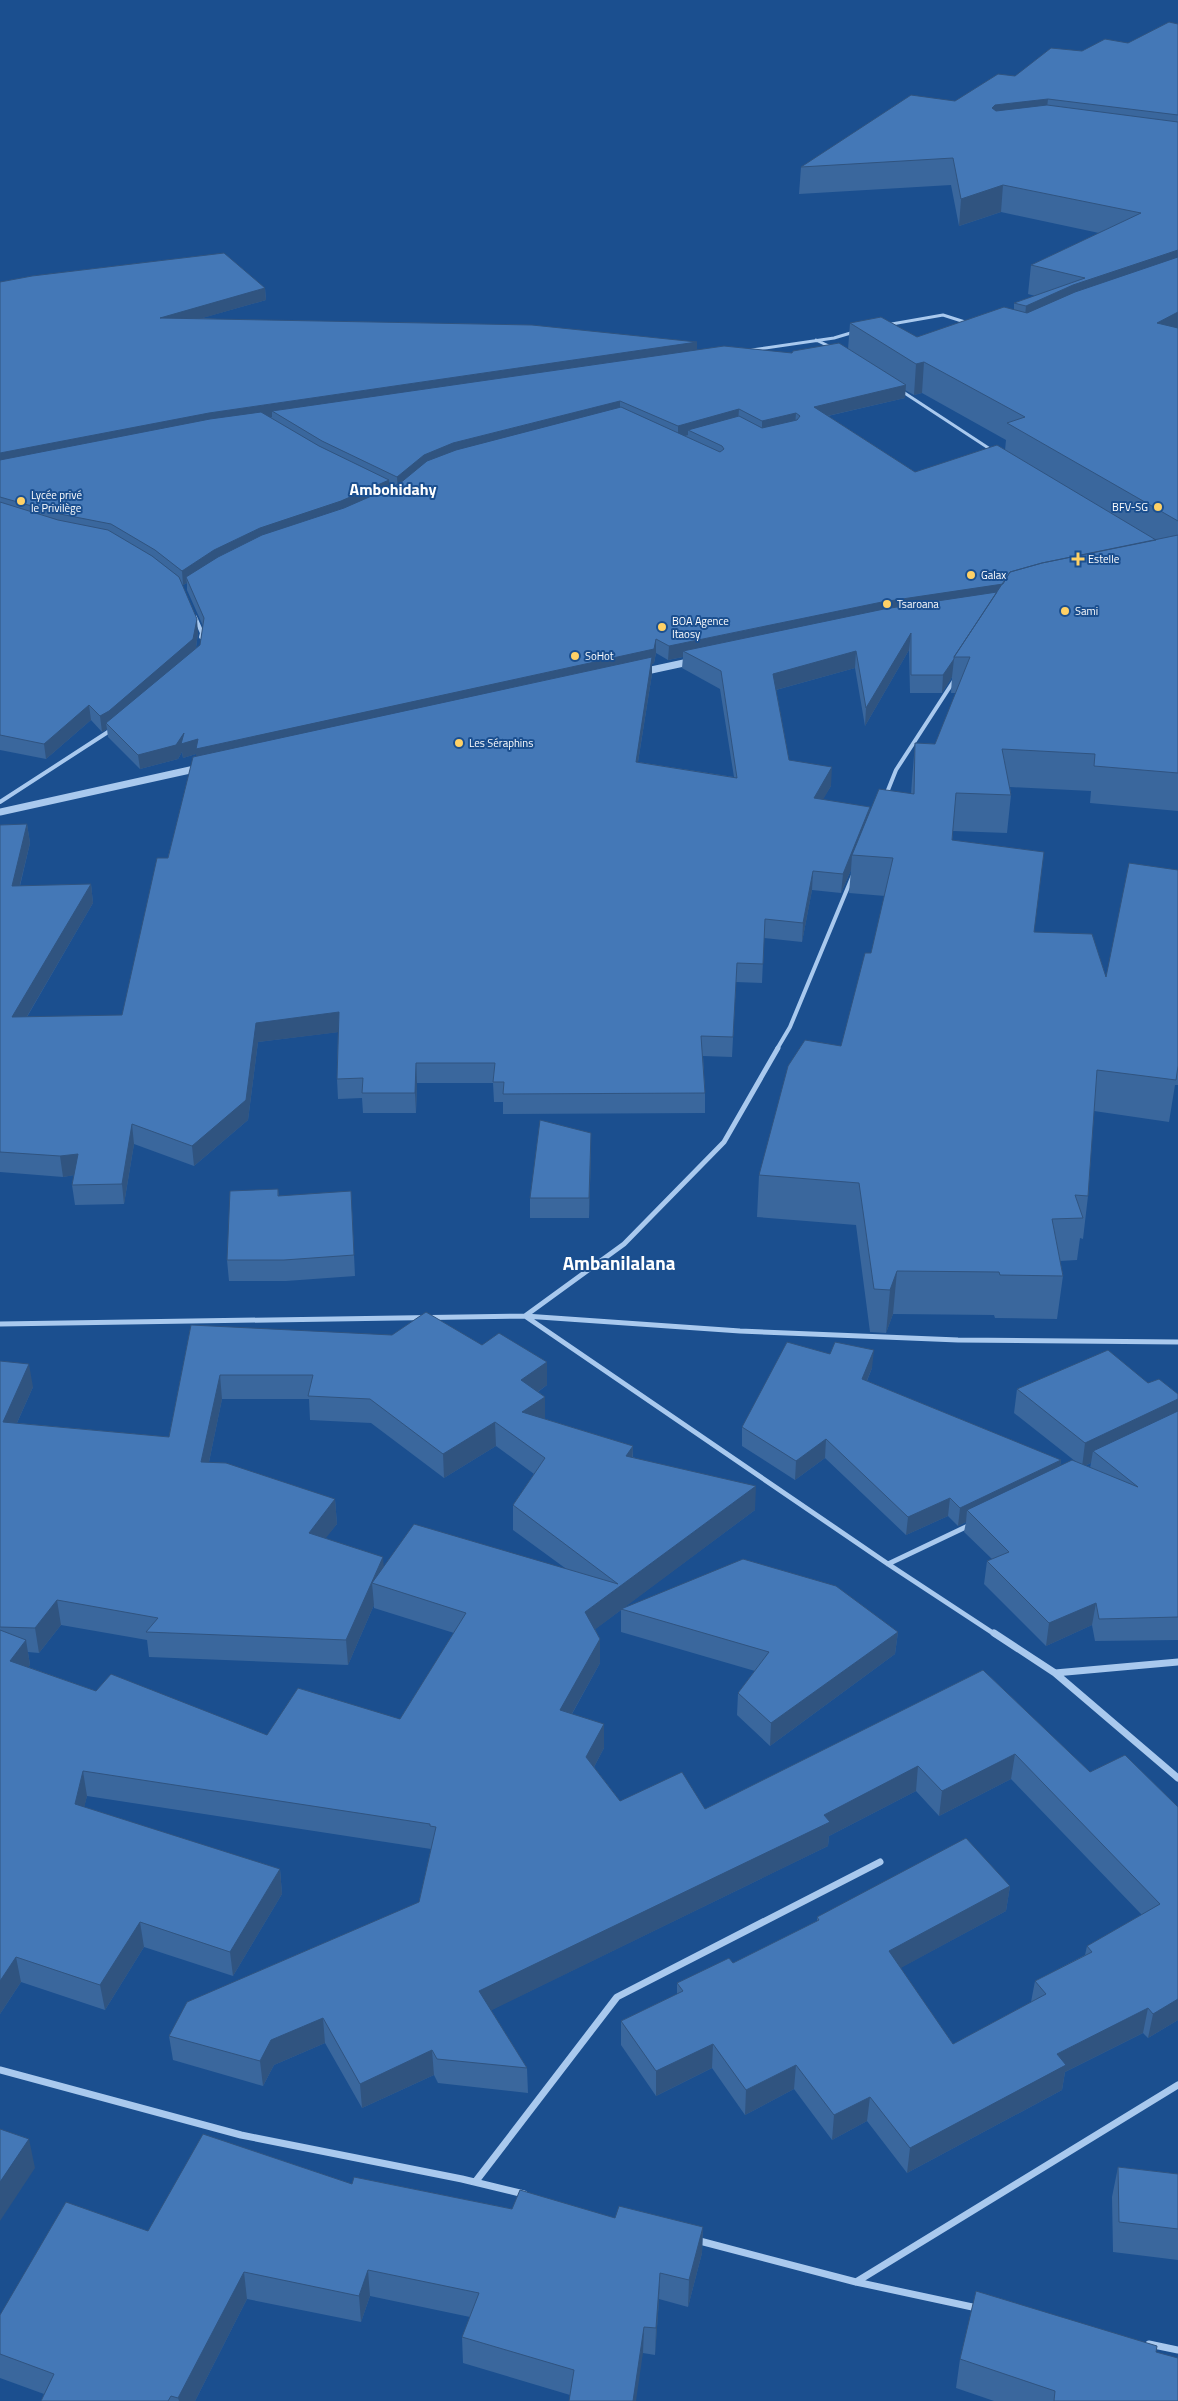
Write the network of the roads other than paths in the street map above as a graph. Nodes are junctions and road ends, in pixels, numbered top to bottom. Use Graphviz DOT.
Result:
graph roads {
  1 [pos="971,324"];
  2 [pos="884,325"];
  3 [pos="857,331"];
  4 [pos="816,340"];
  5 [pos="835,349"];
  6 [pos="748,350"];
  7 [pos="894,386"];
  8 [pos="997,454"];
  9 [pos="192,611"];
  10 [pos="201,641"];
  11 [pos="698,660"];
  12 [pos="961,670"];
  13 [pos="630,674"];
  14 [pos="113,729"];
  15 [pos="204,767"];
  16 [pos="885,797"];
  17 [pos="0,802"];
  18 [pos="0,812"];
  19 [pos="855,870"];
  20 [pos="525,1316"];
  21 [pos="0,1324"];
  22 [pos="1178,1342"];
  23 [pos="976,1522"];
  24 [pos="888,1564"];
  25 [pos="1178,1662"];
  26 [pos="1054,1673"];
  27 [pos="1178,1778"];
  28 [pos="880,1862"];
  29 [pos="0,2070"];
  30 [pos="1178,2085"];
  31 [pos="476,2181"];
  32 [pos="533,2196"];
  33 [pos="685,2237"];
  34 [pos="856,2282"];
  35 [pos="983,2309"];
  36 [pos="1139,2342"];
  37 [pos="1178,2350"];
  1 -- 2 [label="street"];
  3 -- 4 [label="street"];
  4 -- 5 [label="street"];
  4 -- 6 [label="street"];
  7 -- 8 [label="street"];
  9 -- 10 [label="street"];
  11 -- 13 [label="street"];
  12 -- 16 [label="street"];
  14 -- 17 [label="street"];
  15 -- 18 [label="street"];
  19 -- 20 [label="street"];
  20 -- 21 [label="street"];
  20 -- 22 [label="street"];
  20 -- 24 [label="street"];
  23 -- 24 [label="street"];
  24 -- 26 [label="street"];
  25 -- 26 [label="street"];
  26 -- 27 [label="street"];
  28 -- 31 [label="street"];
  29 -- 31 [label="street"];
  30 -- 34 [label="street"];
  31 -- 32 [label="street"];
  33 -- 34 [label="street"];
  34 -- 35 [label="street"];
  36 -- 37 [label="street"];
}
